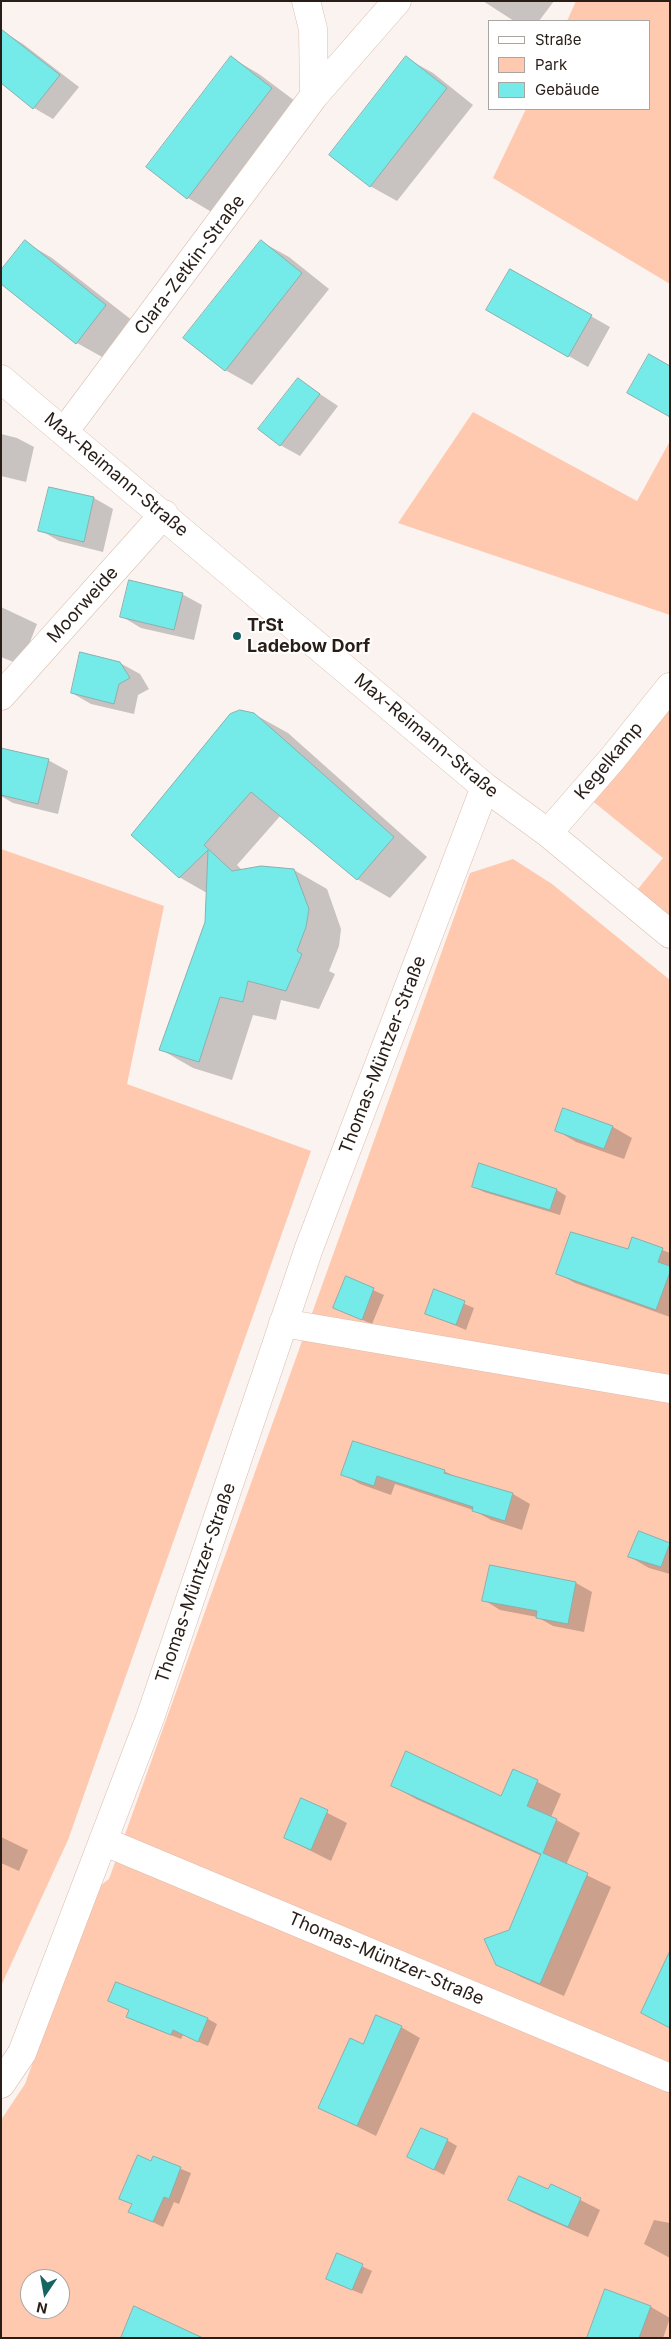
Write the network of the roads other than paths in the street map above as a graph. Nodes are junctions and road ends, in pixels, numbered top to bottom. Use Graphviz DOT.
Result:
graph roads {
  1 [pos="306,1"];
  2 [pos="397,1"];
  3 [pos="314,96"];
  4 [pos="1,379"];
  5 [pos="64,432"];
  6 [pos="164,514"];
  7 [pos="670,687"];
  8 [pos="1,696"];
  9 [pos="485,787"];
  10 [pos="548,833"];
  11 [pos="670,934"];
  12 [pos="283,1323"];
  13 [pos="670,1389"];
  14 [pos="103,1841"];
  15 [pos="670,2078"];
  16 [pos="1,2084"];
  1 -- 3 [label="street"];
  2 -- 3 [label="street, Clara-Zetkin-Straße"];
  3 -- 5 [label="street, Clara-Zetkin-Straße"];
  4 -- 5 [label="street, Max-Reimann-Straße"];
  5 -- 6 [label="street, Max-Reimann-Straße"];
  6 -- 8 [label="street, Moorweide"];
  6 -- 9 [label="street, Max-Reimann-Straße"];
  7 -- 10 [label="street, Kegelkamp"];
  9 -- 10 [label="street, Max-Reimann-Straße"];
  9 -- 12 [label="street, Thomas-Müntzer-Straße"];
  10 -- 11 [label="street, Max-Reimann-Straße"];
  12 -- 13 [label="street"];
  12 -- 14 [label="street, Thomas-Müntzer-Straße"];
  14 -- 15 [label="street, Thomas-Müntzer-Straße"];
  14 -- 16 [label="street, Thomas-Müntzer-Straße"];
}
